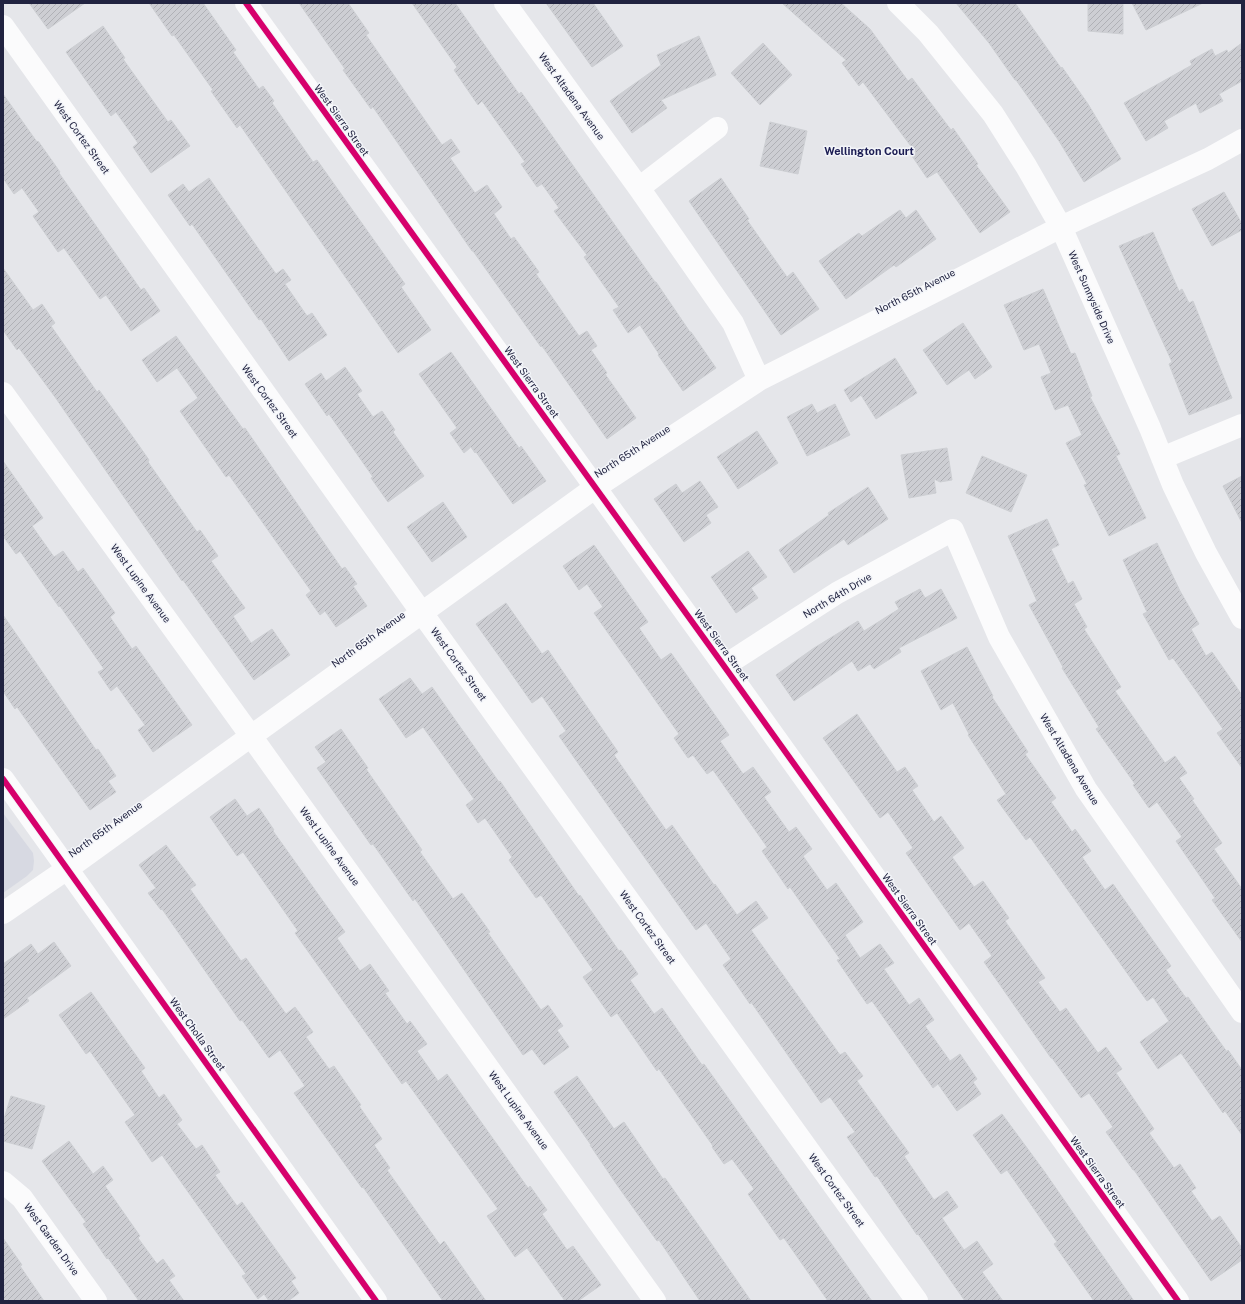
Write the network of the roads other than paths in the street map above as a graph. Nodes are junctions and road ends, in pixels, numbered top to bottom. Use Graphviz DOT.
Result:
graph roads {
  1 [pos="246,3"];
  2 [pos="505,3"];
  3 [pos="898,3"];
  4 [pos="3,26"];
  5 [pos="717,128"];
  6 [pos="1242,140"];
  7 [pos="639,188"];
  8 [pos="1061,227"];
  9 [pos="760,380"];
  10 [pos="3,393"];
  11 [pos="1242,425"];
  12 [pos="1162,458"];
  13 [pos="596,487"];
  14 [pos="953,530"];
  15 [pos="422,613"];
  16 [pos="1242,618"];
  17 [pos="724,666"];
  18 [pos="251,736"];
  19 [pos="3,779"];
  20 [pos="67,869"];
  21 [pos="3,913"];
  22 [pos="1242,1012"];
  23 [pos="3,1182"];
  24 [pos="96,1301"];
  25 [pos="376,1301"];
  26 [pos="655,1301"];
  27 [pos="917,1301"];
  28 [pos="1178,1301"];
  1 -- 13 [label="street, West Sierra Street"];
  2 -- 7 [label="street, West Altadena Avenue"];
  3 -- 8 [label="street, West Sunnyside Drive"];
  4 -- 15 [label="street, West Cortez Street"];
  5 -- 7 [label="street"];
  6 -- 8 [label="street, North 65th Avenue"];
  7 -- 9 [label="street, West Altadena Avenue"];
  8 -- 9 [label="street, North 65th Avenue"];
  8 -- 12 [label="street, West Sunnyside Drive"];
  9 -- 13 [label="street, North 65th Avenue"];
  10 -- 18 [label="street, West Lupine Avenue"];
  11 -- 12 [label="street"];
  12 -- 16 [label="street, West Sunnyside Drive"];
  13 -- 15 [label="street, North 65th Avenue"];
  13 -- 17 [label="street, West Sierra Street"];
  14 -- 17 [label="street, North 64th Drive"];
  14 -- 22 [label="street, West Altadena Avenue"];
  15 -- 18 [label="street, North 65th Avenue"];
  15 -- 27 [label="street, West Cortez Street"];
  17 -- 28 [label="street, West Sierra Street"];
  18 -- 20 [label="street, North 65th Avenue"];
  18 -- 26 [label="street, West Lupine Avenue"];
  19 -- 20 [label="street, West Cholla Street"];
  20 -- 21 [label="street, North 65th Avenue"];
  20 -- 25 [label="street, West Cholla Street"];
  23 -- 24 [label="street, West Garden Drive"];
}
